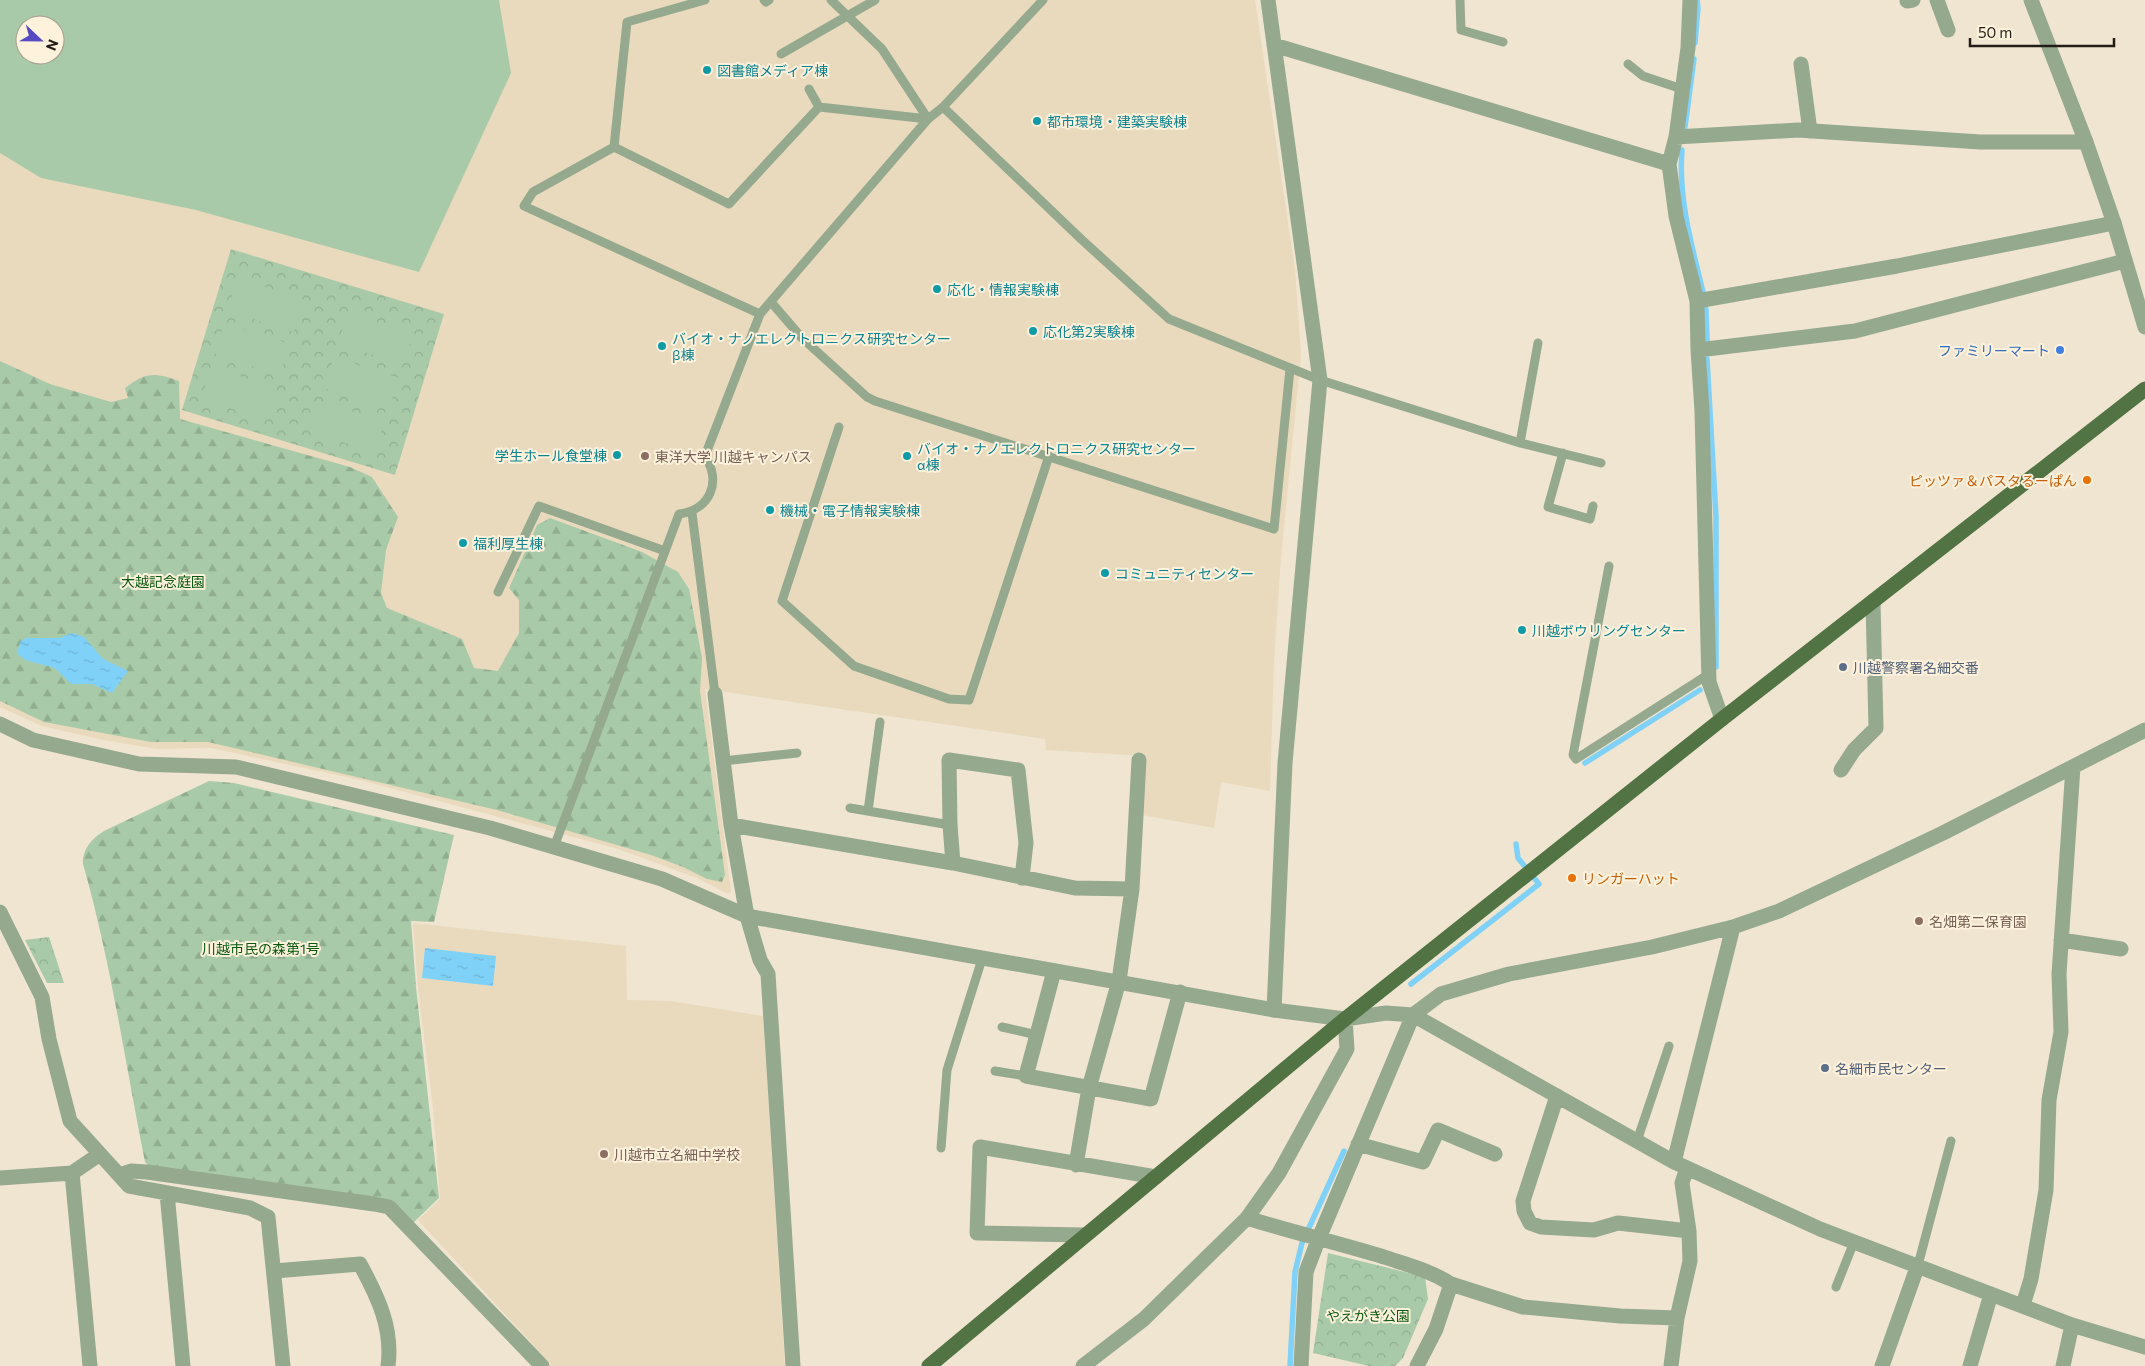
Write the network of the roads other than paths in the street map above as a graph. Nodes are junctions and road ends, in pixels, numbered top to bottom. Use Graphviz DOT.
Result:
graph roads {
  1 [pos="705,0"];
  2 [pos="764,0"];
  3 [pos="768,0"];
  4 [pos="831,0"];
  5 [pos="875,0"];
  6 [pos="1043,0"];
  7 [pos="1268,0"];
  8 [pos="1460,0"];
  9 [pos="1690,0"];
  10 [pos="1937,0"];
  11 [pos="2031,0"];
  12 [pos="689,2"];
  13 [pos="848,16"];
  14 [pos="1948,30"];
  15 [pos="1503,42"];
  16 [pos="1274,46"];
  17 [pos="781,54"];
  18 [pos="1628,64"];
  19 [pos="1801,64"];
  20 [pos="809,89"];
  21 [pos="1682,89"];
  22 [pos="819,107"];
  23 [pos="943,107"];
  24 [pos="928,119"];
  25 [pos="1810,131"];
  26 [pos="1676,137"];
  27 [pos="2086,142"];
  28 [pos="614,147"];
  29 [pos="1669,164"];
  30 [pos="2114,223"];
  31 [pos="2126,261"];
  32 [pos="1697,301"];
  33 [pos="771,302"];
  34 [pos="760,314"];
  35 [pos="2145,327"];
  36 [pos="1538,343"];
  37 [pos="1698,350"];
  38 [pos="1290,369"];
  39 [pos="1320,380"];
  40 [pos="2145,389"];
  41 [pos="839,427"];
  42 [pos="1520,443"];
  43 [pos="1563,454"];
  44 [pos="1049,456"];
  45 [pos="1601,463"];
  46 [pos="1593,506"];
  47 [pos="692,513"];
  48 [pos="665,551"];
  49 [pos="1609,566"];
  50 [pos="498,592"];
  51 [pos="1873,602"];
  52 [pos="1709,674"];
  53 [pos="715,694"];
  54 [pos="1722,719"];
  55 [pos="880,722"];
  56 [pos="0,724"];
  57 [pos="2145,730"];
  58 [pos="797,753"];
  59 [pos="1139,760"];
  60 [pos="723,761"];
  61 [pos="2072,767"];
  62 [pos="1841,770"];
  63 [pos="850,808"];
  64 [pos="868,811"];
  65 [pos="731,825"];
  66 [pos="950,825"];
  67 [pos="554,847"];
  68 [pos="953,863"];
  69 [pos="1022,878"];
  70 [pos="1132,889"];
  71 [pos="0,912"];
  72 [pos="747,916"];
  73 [pos="1733,928"];
  74 [pos="2061,940"];
  75 [pos="2121,949"];
  76 [pos="982,959"];
  77 [pos="1054,971"];
  78 [pos="1119,981"];
  79 [pos="1180,992"];
  80 [pos="1274,1010"];
  81 [pos="1412,1015"];
  82 [pos="1345,1019"];
  83 [pos="1002,1027"];
  84 [pos="1037,1035"];
  85 [pos="1669,1046"];
  86 [pos="995,1070"];
  87 [pos="1026,1076"];
  88 [pos="1089,1088"];
  89 [pos="1556,1096"];
  90 [pos="1637,1142"];
  91 [pos="1951,1142"];
  92 [pos="1358,1144"];
  93 [pos="941,1148"];
  94 [pos="100,1154"];
  95 [pos="1494,1154"];
  96 [pos="1076,1164"];
  97 [pos="1681,1165"];
  98 [pos="72,1173"];
  99 [pos="119,1175"];
  100 [pos="1156,1177"];
  101 [pos="0,1178"];
  102 [pos="167,1193"];
  103 [pos="1247,1218"];
  104 [pos="1689,1231"];
  105 [pos="1084,1235"];
  106 [pos="1310,1236"];
  107 [pos="1854,1242"];
  108 [pos="1918,1265"];
  109 [pos="274,1271"];
  110 [pos="1451,1284"];
  111 [pos="1836,1287"];
  112 [pos="1991,1294"];
  113 [pos="2023,1306"];
  114 [pos="1676,1318"];
  115 [pos="2072,1324"];
  116 [pos="2145,1347"];
  117 [pos="1675,1365"];
  118 [pos="90,1366"];
  119 [pos="184,1366"];
  120 [pos="283,1366"];
  121 [pos="388,1366"];
  122 [pos="542,1366"];
  123 [pos="793,1366"];
  124 [pos="929,1366"];
  125 [pos="1083,1366"];
  126 [pos="1300,1366"];
  127 [pos="1417,1366"];
  128 [pos="1882,1366"];
  129 [pos="1970,1366"];
  130 [pos="2063,1366"];
  1 -- 12 [label="lane"];
  2 -- 3 [label="lane"];
  4 -- 13 [label="lane"];
  5 -- 13 [label="lane"];
  6 -- 23 [label="lane"];
  7 -- 16 [label="street"];
  8 -- 15 [label="lane"];
  9 -- 21 [label="street"];
  10 -- 14 [label="street"];
  11 -- 27 [label="street"];
  12 -- 28 [label="lane"];
  13 -- 17 [label="lane"];
  13 -- 24 [label="lane"];
  16 -- 29 [label="street"];
  16 -- 39 [label="street"];
  18 -- 21 [label="lane"];
  19 -- 25 [label="street"];
  20 -- 22 [label="lane"];
  21 -- 26 [label="street"];
  22 -- 24 [label="lane"];
  22 -- 28 [label="lane"];
  23 -- 24 [label="lane"];
  23 -- 38 [label="lane"];
  24 -- 33 [label="lane"];
  25 -- 26 [label="street"];
  25 -- 27 [label="street"];
  26 -- 29 [label="street"];
  27 -- 30 [label="street"];
  28 -- 34 [label="lane"];
  29 -- 32 [label="street"];
  30 -- 31 [label="street"];
  30 -- 32 [label="street"];
  31 -- 35 [label="street"];
  31 -- 37 [label="street"];
  32 -- 37 [label="street"];
  33 -- 34 [label="lane"];
  33 -- 44 [label="lane"];
  34 -- 47 [label="lane"];
  36 -- 42 [label="lane"];
  37 -- 52 [label="street"];
  38 -- 39 [label="lane"];
  38 -- 44 [label="lane"];
  39 -- 42 [label="lane"];
  39 -- 80 [label="street"];
  40 -- 51 [label="main road"];
  41 -- 44 [label="lane"];
  42 -- 43 [label="lane"];
  43 -- 45 [label="lane"];
  43 -- 46 [label="lane"];
  47 -- 48 [label="lane"];
  47 -- 53 [label="lane"];
  48 -- 50 [label="lane"];
  48 -- 67 [label="lane"];
  49 -- 52 [label="lane"];
  51 -- 54 [label="main road"];
  51 -- 62 [label="street"];
  52 -- 54 [label="street"];
  53 -- 60 [label="street"];
  54 -- 82 [label="main road"];
  55 -- 64 [label="lane"];
  56 -- 67 [label="street"];
  57 -- 61 [label="street"];
  58 -- 60 [label="lane"];
  59 -- 70 [label="street"];
  60 -- 65 [label="street"];
  61 -- 73 [label="street"];
  61 -- 74 [label="street"];
  63 -- 64 [label="lane"];
  64 -- 66 [label="lane"];
  65 -- 68 [label="street"];
  65 -- 72 [label="street"];
  66 -- 68 [label="street"];
  66 -- 69 [label="street"];
  67 -- 72 [label="street"];
  68 -- 69 [label="street"];
  69 -- 70 [label="street"];
  70 -- 78 [label="street"];
  71 -- 94 [label="street"];
  72 -- 76 [label="street"];
  72 -- 123 [label="street"];
  73 -- 81 [label="street"];
  73 -- 97 [label="street"];
  74 -- 75 [label="street"];
  74 -- 113 [label="street"];
  76 -- 77 [label="street"];
  76 -- 93 [label="lane"];
  77 -- 78 [label="street"];
  77 -- 84 [label="street"];
  78 -- 79 [label="street"];
  78 -- 88 [label="street"];
  79 -- 80 [label="street"];
  79 -- 88 [label="street"];
  80 -- 82 [label="street"];
  81 -- 82 [label="street"];
  81 -- 89 [label="street"];
  81 -- 92 [label="street"];
  82 -- 100 [label="main road"];
  82 -- 103 [label="street"];
  83 -- 84 [label="lane"];
  84 -- 87 [label="street"];
  85 -- 90 [label="lane"];
  86 -- 87 [label="lane"];
  87 -- 88 [label="street"];
  88 -- 96 [label="street"];
  89 -- 90 [label="street"];
  89 -- 104 [label="street"];
  90 -- 97 [label="street"];
  91 -- 108 [label="lane"];
  92 -- 95 [label="street"];
  92 -- 106 [label="street"];
  94 -- 98 [label="street"];
  94 -- 99 [label="street"];
  96 -- 100 [label="street"];
  96 -- 105 [label="street"];
  97 -- 104 [label="street"];
  97 -- 107 [label="street"];
  98 -- 101 [label="street"];
  98 -- 118 [label="street"];
  99 -- 102 [label="street"];
  99 -- 122 [label="street"];
  100 -- 105 [label="main road"];
  102 -- 109 [label="street"];
  102 -- 119 [label="street"];
  103 -- 106 [label="street"];
  103 -- 125 [label="street"];
  104 -- 114 [label="street"];
  105 -- 124 [label="main road"];
  106 -- 110 [label="street"];
  106 -- 126 [label="street"];
  107 -- 108 [label="street"];
  107 -- 111 [label="lane"];
  108 -- 112 [label="street"];
  108 -- 128 [label="street"];
  109 -- 120 [label="street"];
  109 -- 121 [label="street"];
  110 -- 114 [label="street"];
  110 -- 127 [label="street"];
  112 -- 113 [label="street"];
  112 -- 129 [label="street"];
  113 -- 115 [label="street"];
  114 -- 117 [label="street"];
  115 -- 116 [label="street"];
  115 -- 130 [label="street"];
}
